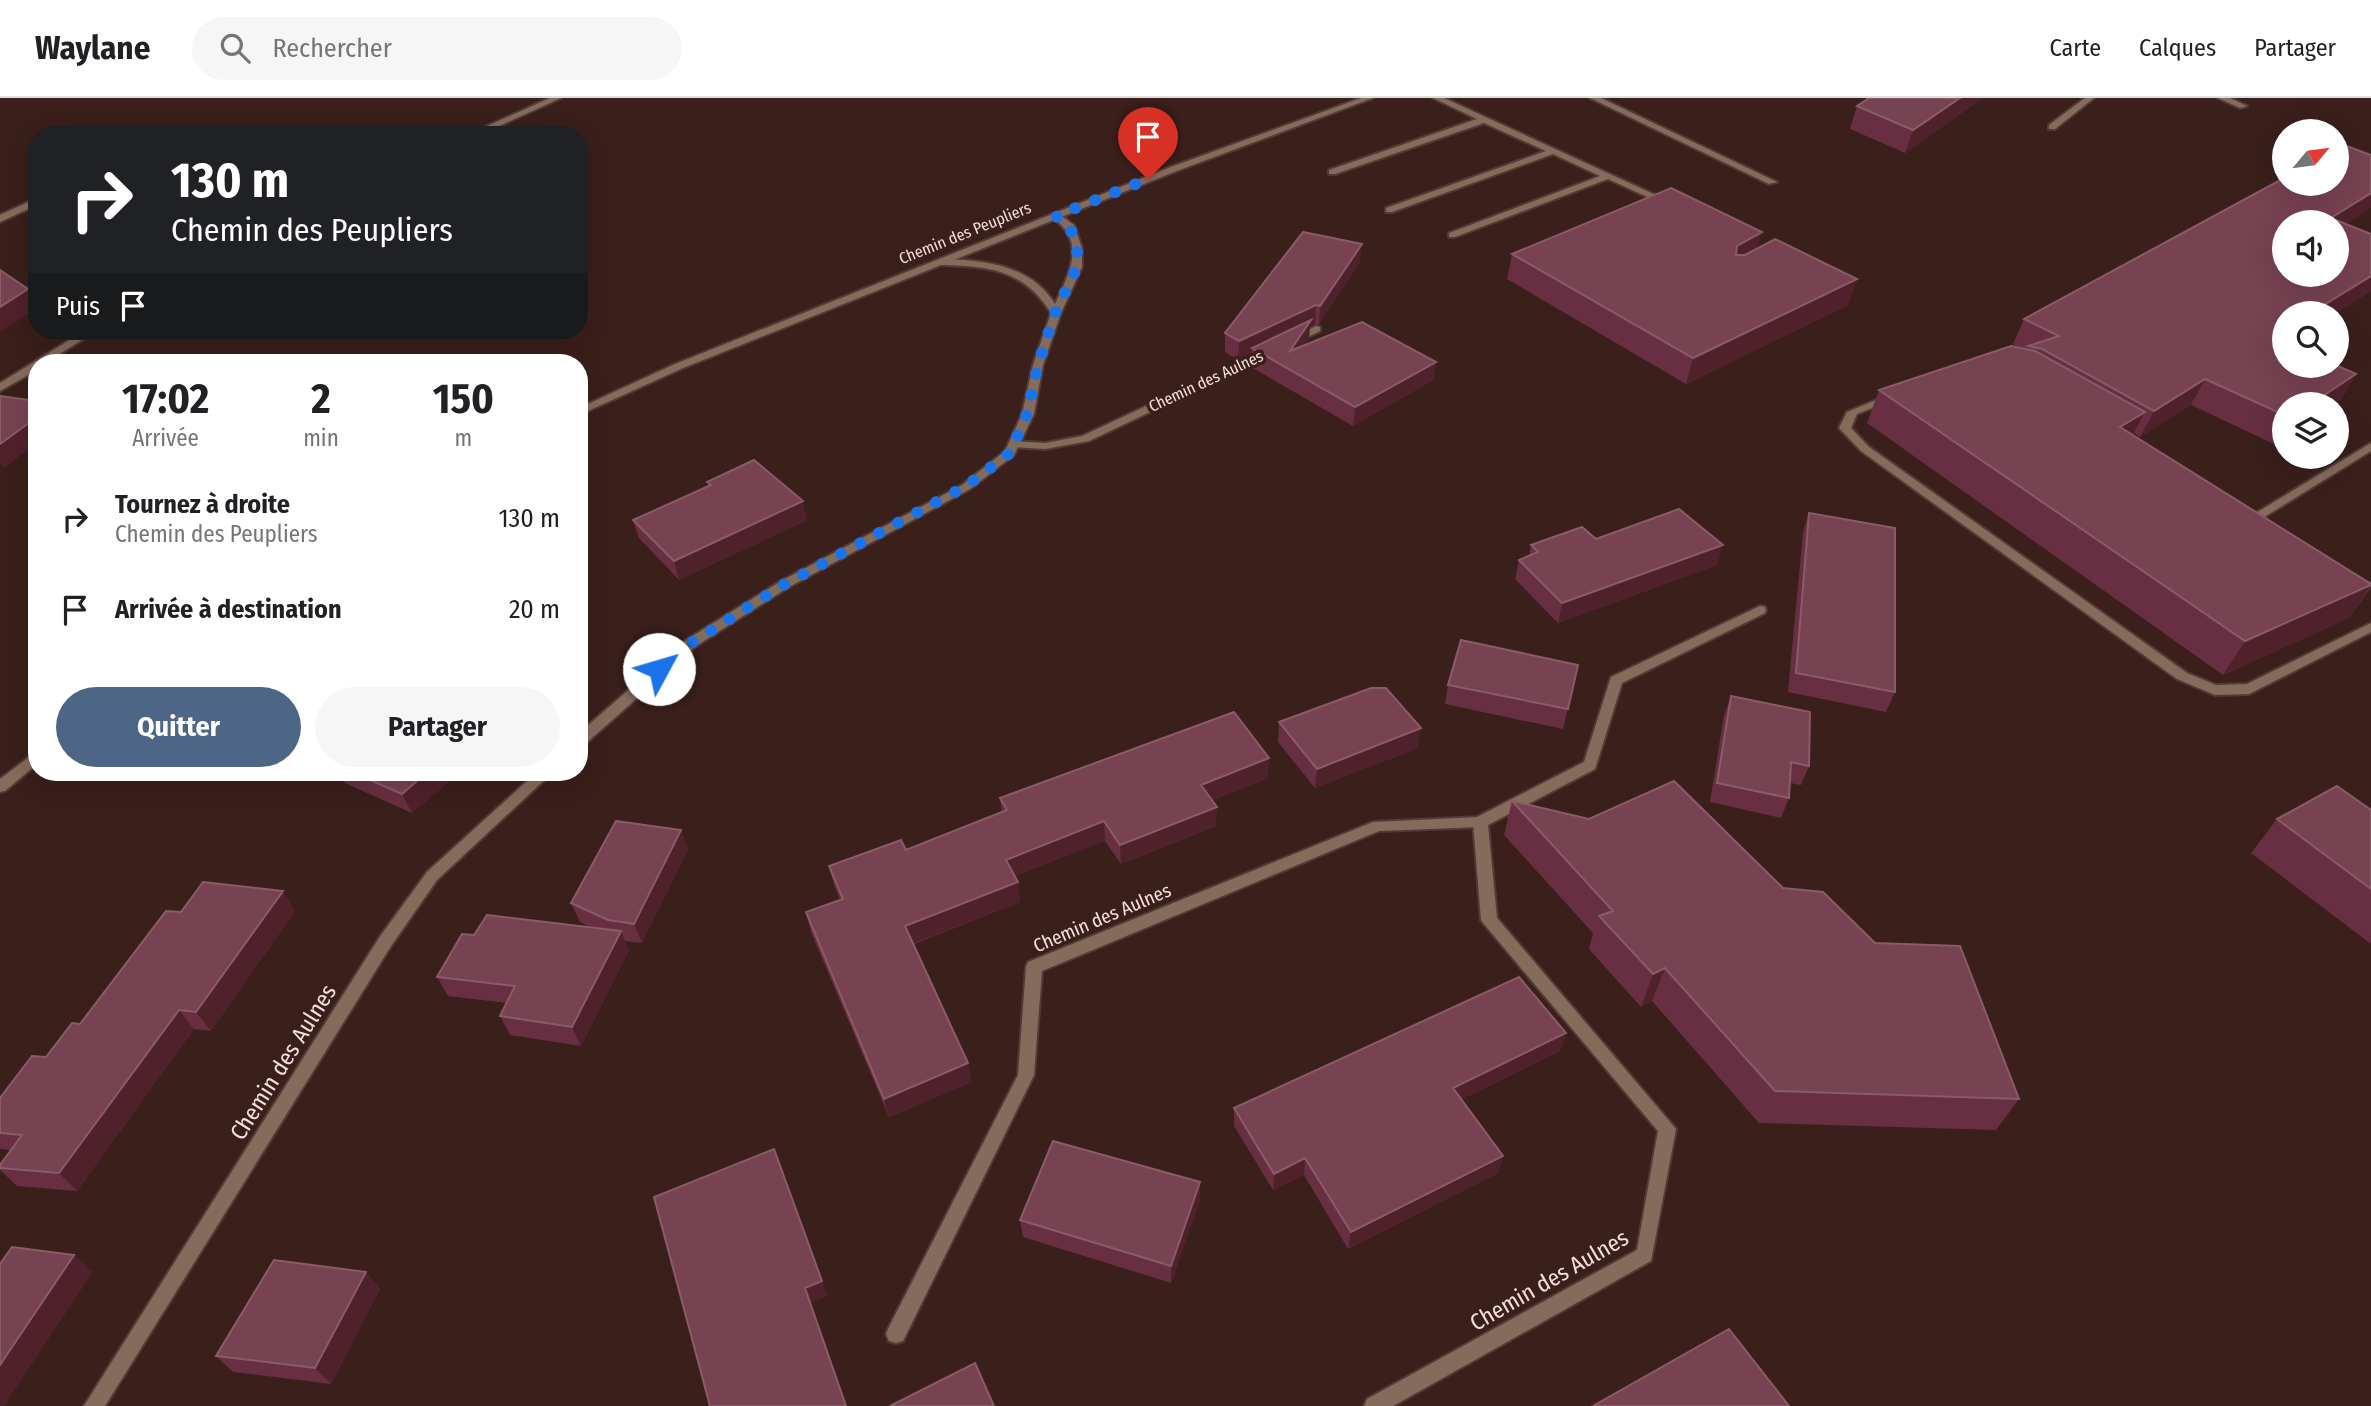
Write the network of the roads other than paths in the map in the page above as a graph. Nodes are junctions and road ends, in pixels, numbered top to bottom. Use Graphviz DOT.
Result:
graph roads {
  1 [pos="557,98"];
  2 [pos="1369,98"];
  3 [pos="1437,98"];
  4 [pos="1594,98"];
  5 [pos="2090,98"];
  6 [pos="2222,98"];
  7 [pos="2243,106"];
  8 [pos="1483,120"];
  9 [pos="492,126"];
  10 [pos="2052,127"];
  11 [pos="1554,151"];
  12 [pos="1332,172"];
  13 [pos="1608,176"];
  14 [pos="1772,181"];
  15 [pos="28,205"];
  16 [pos="1681,210"];
  17 [pos="1389,211"];
  18 [pos="1056,216"];
  19 [pos="0,219"];
  20 [pos="1452,235"];
  21 [pos="940,262"];
  22 [pos="1055,313"];
  23 [pos="1316,329"];
  24 [pos="76,340"];
  25 [pos="54,354"];
  26 [pos="28,370"];
  27 [pos="0,388"];
  28 [pos="1904,392"];
  29 [pos="588,408"];
  30 [pos="1014,444"];
  31 [pos="2371,446"];
  32 [pos="2257,516"];
  33 [pos="1760,610"];
  34 [pos="2371,627"];
  35 [pos="588,733"];
  36 [pos="28,764"];
  37 [pos="536,781"];
  38 [pos="0,787"];
  39 [pos="1480,822"];
  40 [pos="896,1334"];
  41 [pos="94,1406"];
  42 [pos="1374,1406"];
  1 -- 9 [label="street"];
  2 -- 18 [label="street, Chemin des Peupliers"];
  3 -- 8 [label="street"];
  4 -- 14 [label="street"];
  5 -- 10 [label="street"];
  6 -- 7 [label="street"];
  8 -- 11 [label="street"];
  8 -- 12 [label="street"];
  11 -- 13 [label="street"];
  11 -- 17 [label="street"];
  13 -- 16 [label="street"];
  13 -- 20 [label="street"];
  15 -- 19 [label="street"];
  18 -- 21 [label="street, Chemin des Peupliers"];
  18 -- 22 [label="street"];
  21 -- 22 [label="street"];
  21 -- 29 [label="street, Chemin des Peupliers"];
  22 -- 30 [label="street"];
  23 -- 30 [label="street, Chemin des Aulnes"];
  24 -- 25 [label="street"];
  26 -- 27 [label="street"];
  28 -- 34 [label="street"];
  30 -- 35 [label="street"];
  31 -- 32 [label="street"];
  33 -- 39 [label="street, Chemin des Aulnes"];
  36 -- 38 [label="street"];
  37 -- 41 [label="street, Chemin des Aulnes"];
  39 -- 40 [label="street, Chemin des Aulnes"];
  39 -- 42 [label="street, Chemin des Aulnes"];
}
